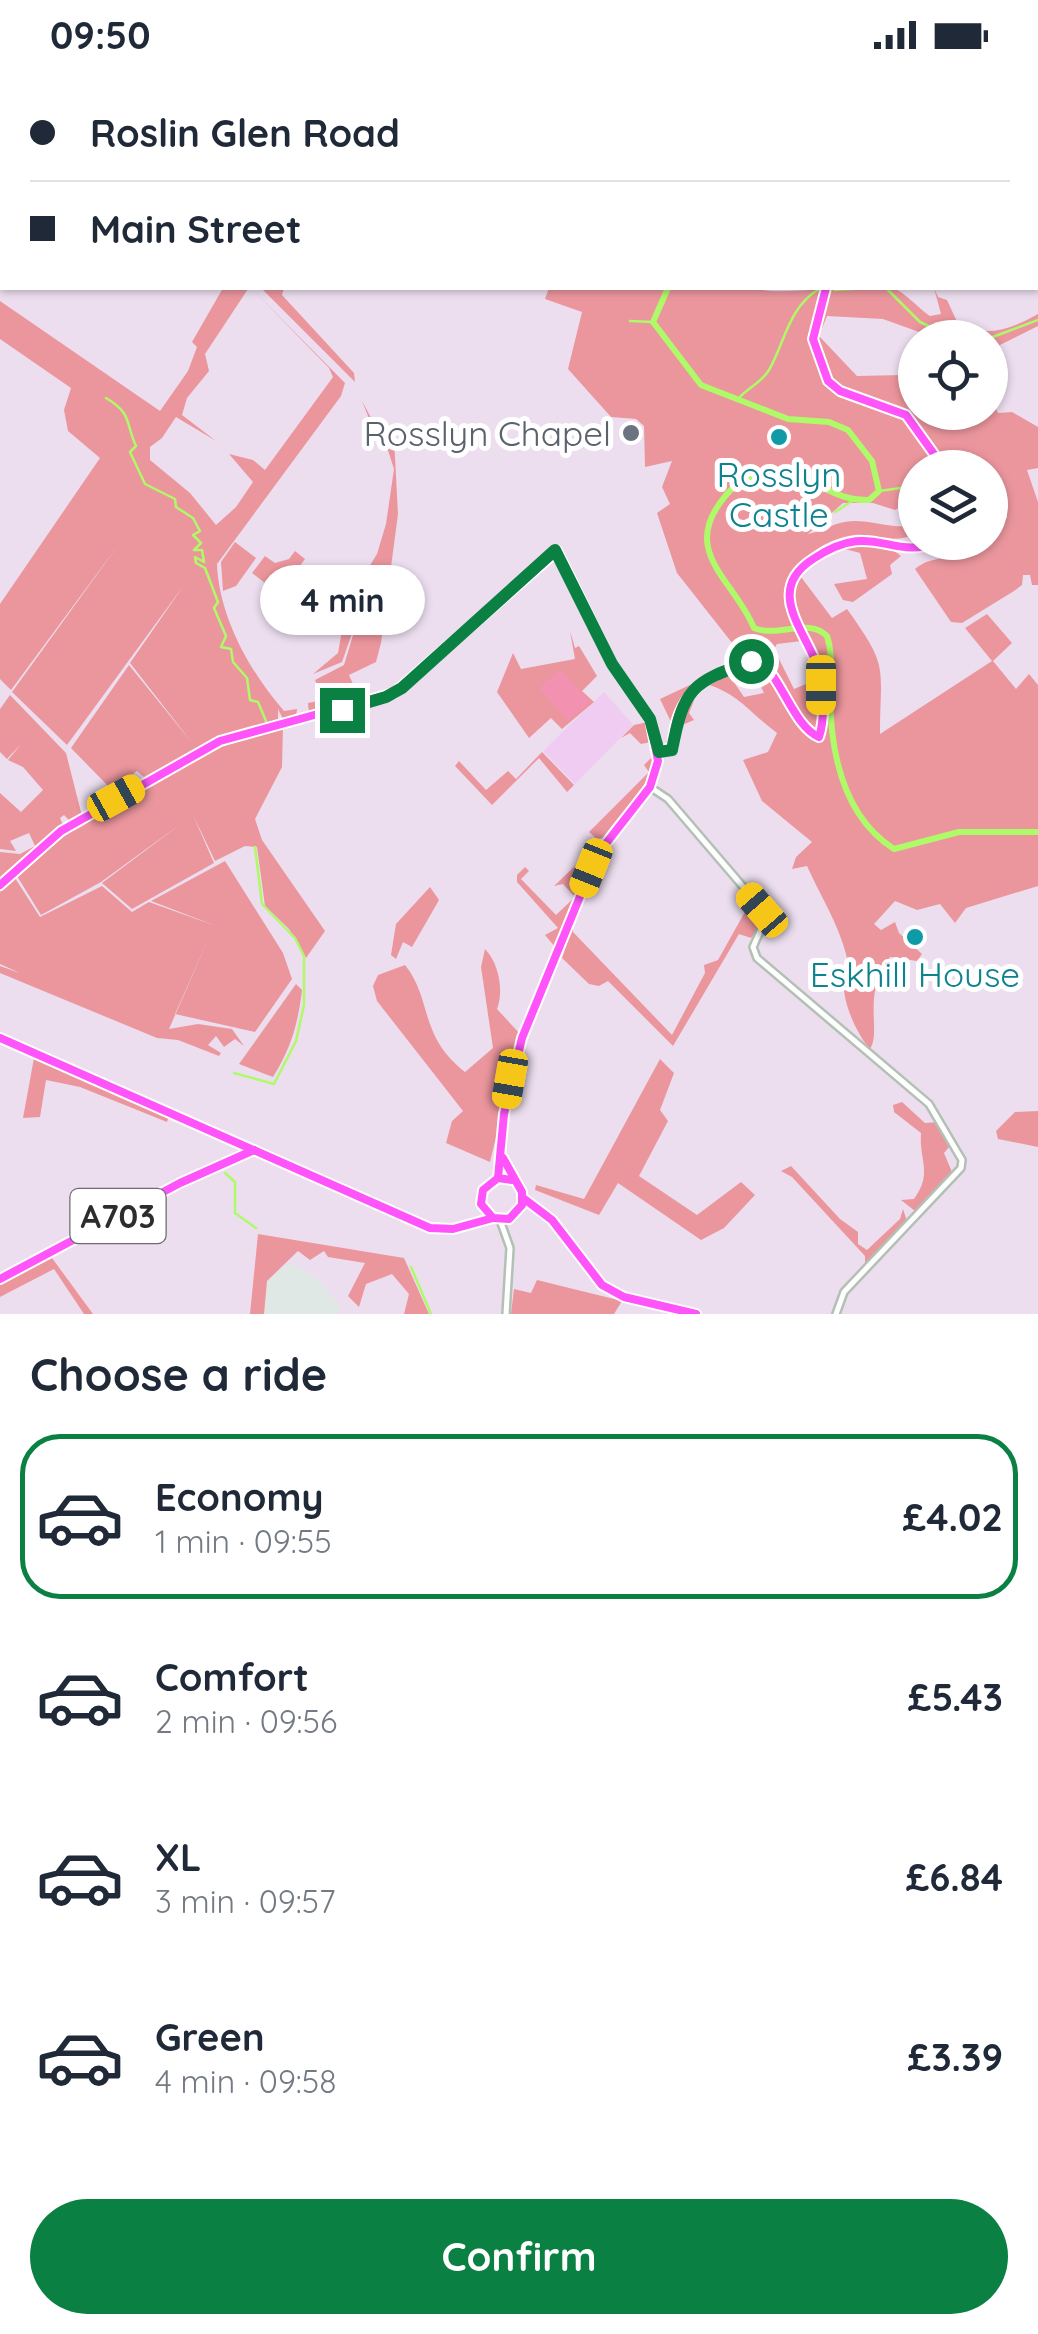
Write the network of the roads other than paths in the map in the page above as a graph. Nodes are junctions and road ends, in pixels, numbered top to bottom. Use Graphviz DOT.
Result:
graph roads {
  1 [pos="825,290"];
  2 [pos="931,450"];
  3 [pos="898,544"];
  4 [pos="659,752"];
  5 [pos="650,787"];
  6 [pos="0,886"];
  7 [pos="0,1038"];
  8 [pos="254,1150"];
  9 [pos="501,1154"];
  10 [pos="498,1178"];
  11 [pos="512,1180"];
  12 [pos="523,1198"];
  13 [pos="483,1208"];
  14 [pos="517,1214"];
  15 [pos="544,1214"];
  16 [pos="496,1219"];
  17 [pos="420,1223"];
  18 [pos="508,1233"];
  19 [pos="0,1280"];
  20 [pos="692,1313"];
  21 [pos="506,1314"];
  22 [pos="836,1314"];
  1 -- 2 [label="main road"];
  3 -- 4 [label="main road"];
  4 -- 5 [label="main road"];
  4 -- 6 [label="main road"];
  5 -- 9 [label="main road"];
  5 -- 22 [label="street"];
  7 -- 8 [label="main road"];
  8 -- 17 [label="main road"];
  8 -- 19 [label="main road, A703"];
  9 -- 10 [label="main road"];
  9 -- 11 [label="main road"];
  10 -- 11 [label="main road"];
  10 -- 13 [label="main road"];
  11 -- 12 [label="main road"];
  12 -- 14 [label="main road"];
  12 -- 15 [label="main road"];
  13 -- 16 [label="main road"];
  13 -- 17 [label="main road"];
  14 -- 15 [label="main road"];
  14 -- 16 [label="main road"];
  14 -- 18 [label="street"];
  15 -- 20 [label="main road"];
  16 -- 17 [label="main road"];
  16 -- 18 [label="street"];
  18 -- 21 [label="street"];
}
